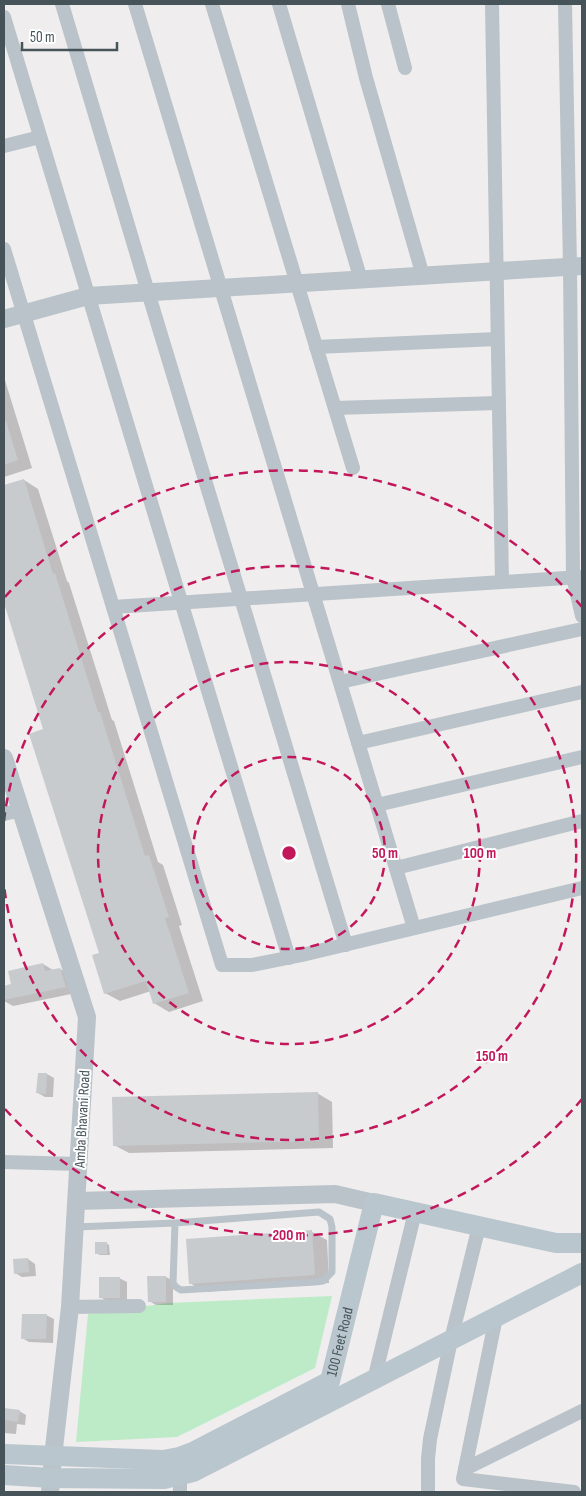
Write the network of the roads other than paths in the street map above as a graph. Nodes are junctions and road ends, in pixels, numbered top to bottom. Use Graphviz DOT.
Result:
graph roads {
  1 [pos="62,4"];
  2 [pos="135,4"];
  3 [pos="212,4"];
  4 [pos="279,4"];
  5 [pos="348,4"];
  6 [pos="388,4"];
  7 [pos="492,4"];
  8 [pos="565,4"];
  9 [pos="4,17"];
  10 [pos="405,68"];
  11 [pos="40,137"];
  12 [pos="4,146"];
  13 [pos="4,249"];
  14 [pos="576,267"];
  15 [pos="496,272"];
  16 [pos="423,276"];
  17 [pos="361,280"];
  18 [pos="297,284"];
  19 [pos="220,288"];
  20 [pos="148,292"];
  21 [pos="88,296"];
  22 [pos="24,314"];
  23 [pos="4,319"];
  24 [pos="497,339"];
  25 [pos="316,347"];
  26 [pos="498,403"];
  27 [pos="335,408"];
  28 [pos="353,468"];
  29 [pos="577,577"];
  30 [pos="502,582"];
  31 [pos="313,594"];
  32 [pos="241,598"];
  33 [pos="181,602"];
  34 [pos="113,607"];
  35 [pos="582,616"];
  36 [pos="582,629"];
  37 [pos="340,682"];
  38 [pos="582,692"];
  39 [pos="358,743"];
  40 [pos="582,757"];
  41 [pos="4,758"];
  42 [pos="377,805"];
  43 [pos="12,812"];
  44 [pos="582,821"];
  45 [pos="396,868"];
  46 [pos="582,888"];
  47 [pos="414,928"];
  48 [pos="346,945"];
  49 [pos="289,958"];
  50 [pos="4,1162"];
  51 [pos="79,1164"];
  52 [pos="77,1201"];
  53 [pos="374,1203"];
  54 [pos="415,1212"];
  55 [pos="175,1222"];
  56 [pos="479,1226"];
  57 [pos="76,1227"];
  58 [pos="582,1243"];
  59 [pos="582,1273"];
  60 [pos="139,1306"];
  61 [pos="70,1307"];
  62 [pos="496,1318"];
  63 [pos="451,1340"];
  64 [pos="374,1380"];
  65 [pos="582,1411"];
  66 [pos="562,1421"];
  67 [pos="582,1422"];
  68 [pos="4,1454"];
  69 [pos="53,1456"];
  70 [pos="465,1469"];
  71 [pos="4,1475"];
  72 [pos="180,1484"];
  73 [pos="51,1485"];
  74 [pos="120,1485"];
  75 [pos="428,1492"];
  76 [pos="574,1492"];
  1 -- 20 [label="street"];
  2 -- 19 [label="street"];
  3 -- 18 [label="street"];
  4 -- 17 [label="street"];
  5 -- 16 [label="street"];
  6 -- 10 [label="street"];
  7 -- 15 [label="street"];
  8 -- 14 [label="street"];
  9 -- 11 [label="street"];
  11 -- 12 [label="street"];
  11 -- 21 [label="street"];
  13 -- 22 [label="street"];
  14 -- 15 [label="street"];
  14 -- 29 [label="street"];
  15 -- 16 [label="street"];
  15 -- 24 [label="street"];
  16 -- 17 [label="street"];
  17 -- 18 [label="street"];
  18 -- 19 [label="street"];
  18 -- 25 [label="street"];
  19 -- 20 [label="street"];
  19 -- 31 [label="street"];
  20 -- 21 [label="street"];
  20 -- 32 [label="street"];
  21 -- 22 [label="street"];
  21 -- 33 [label="street"];
  22 -- 23 [label="street"];
  22 -- 34 [label="street"];
  24 -- 25 [label="street"];
  24 -- 26 [label="street"];
  25 -- 27 [label="street"];
  26 -- 27 [label="street"];
  26 -- 30 [label="street"];
  27 -- 28 [label="street"];
  29 -- 30 [label="street"];
  29 -- 35 [label="street"];
  30 -- 31 [label="street"];
  31 -- 32 [label="street"];
  31 -- 37 [label="street"];
  32 -- 33 [label="street"];
  32 -- 48 [label="street"];
  33 -- 34 [label="street"];
  33 -- 49 [label="street"];
  34 -- 49 [label="street"];
  36 -- 37 [label="street"];
  37 -- 39 [label="street"];
  38 -- 39 [label="street"];
  39 -- 42 [label="street"];
  40 -- 42 [label="street"];
  41 -- 43 [label="street, Amba Bhavani Road"];
  42 -- 45 [label="street"];
  43 -- 51 [label="street, Amba Bhavani Road"];
  44 -- 45 [label="street"];
  45 -- 47 [label="street"];
  46 -- 47 [label="street"];
  47 -- 48 [label="street"];
  48 -- 49 [label="street"];
  50 -- 51 [label="street"];
  51 -- 52 [label="street, Amba Bhavani Road"];
  52 -- 53 [label="street"];
  52 -- 57 [label="street, Amba Bhavani Road"];
  53 -- 54 [label="main road"];
  53 -- 69 [label="main road, 100 Feet Road"];
  54 -- 56 [label="main road"];
  54 -- 64 [label="street"];
  55 -- 55 [label="lane"];
  55 -- 57 [label="lane"];
  56 -- 58 [label="main road"];
  56 -- 63 [label="street"];
  57 -- 61 [label="street, Amba Bhavani Road"];
  59 -- 62 [label="main road, 100 Feet Road"];
  60 -- 61 [label="street"];
  61 -- 69 [label="street, Amba Bhavani Road"];
  62 -- 63 [label="main road, 100 Feet Road"];
  62 -- 70 [label="street"];
  63 -- 64 [label="main road, 100 Feet Road"];
  63 -- 75 [label="street"];
  64 -- 72 [label="main road, 100 Feet Road"];
  65 -- 66 [label="street"];
  66 -- 67 [label="street"];
  66 -- 70 [label="street"];
  68 -- 69 [label="main road, 100 Feet Road"];
  69 -- 73 [label="street, Amba Bhavani Road"];
  70 -- 76 [label="street"];
  71 -- 73 [label="main road, 100 Feet Road"];
  72 -- 74 [label="main road, 100 Feet Road"];
  73 -- 74 [label="main road, 100 Feet Road"];
}
